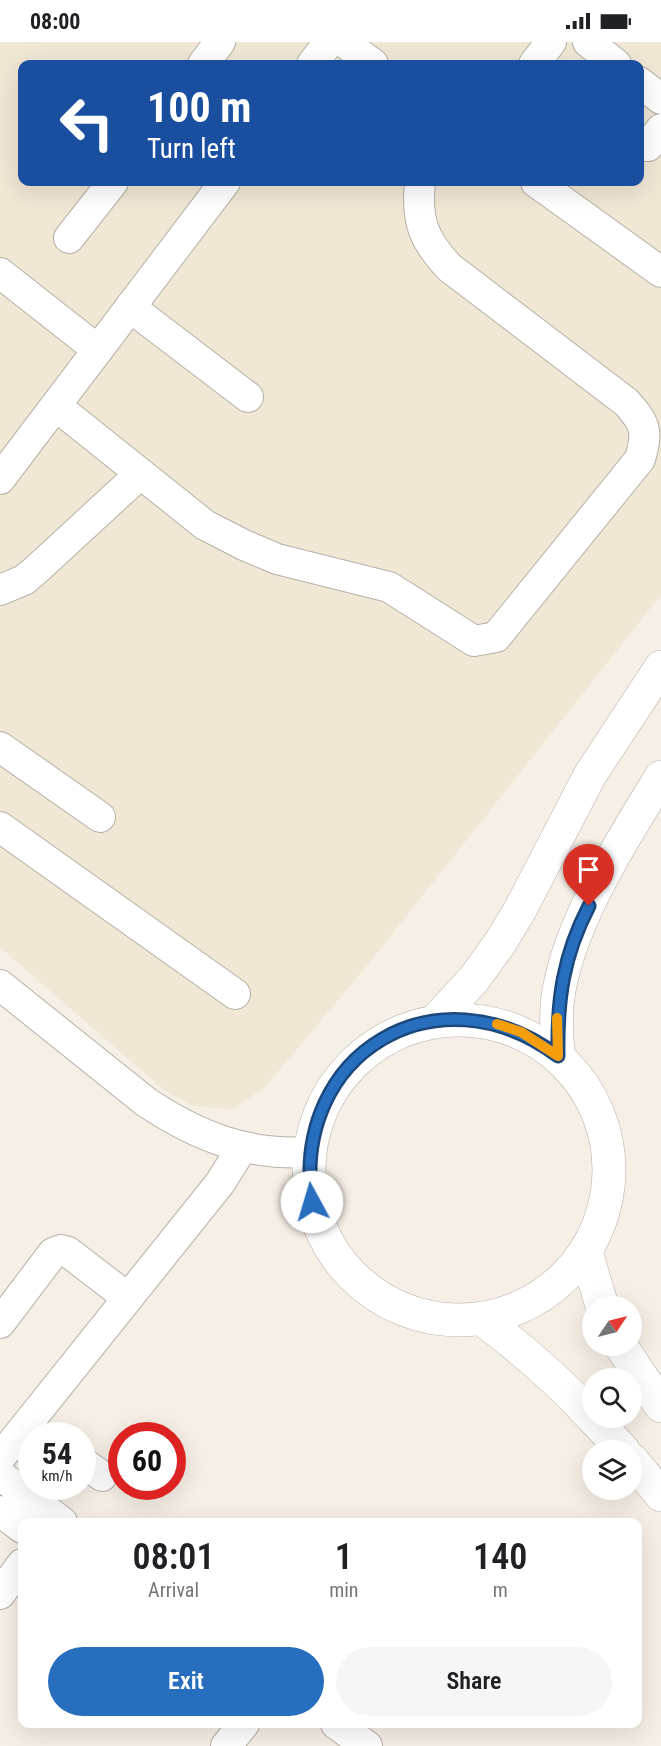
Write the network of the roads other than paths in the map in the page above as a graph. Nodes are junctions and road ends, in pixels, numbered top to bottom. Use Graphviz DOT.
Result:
graph roads {
  1 [pos="220,42"];
  2 [pos="329,42"];
  3 [pos="344,42"];
  4 [pos="551,42"];
  5 [pos="588,42"];
  6 [pos="206,60"];
  7 [pos="315,60"];
  8 [pos="368,60"];
  9 [pos="537,60"];
  10 [pos="611,60"];
  11 [pos="644,86"];
  12 [pos="661,99"];
  13 [pos="661,129"];
  14 [pos="644,146"];
  15 [pos="110,186"];
  16 [pos="222,186"];
  17 [pos="423,186"];
  18 [pos="542,186"];
  19 [pos="577,186"];
  20 [pos="69,238"];
  21 [pos="649,263"];
  22 [pos="0,273"];
  23 [pos="130,307"];
  24 [pos="98,350"];
  25 [pos="248,398"];
  26 [pos="56,406"];
  27 [pos="139,475"];
  28 [pos="0,479"];
  29 [pos="0,590"];
  30 [pos="661,667"];
  31 [pos="0,747"];
  32 [pos="661,777"];
  33 [pos="100,817"];
  34 [pos="0,827"];
  35 [pos="0,985"];
  36 [pos="235,993"];
  37 [pos="436,1020"];
  38 [pos="558,1056"];
  39 [pos="242,1148"];
  40 [pos="309,1152"];
  41 [pos="586,1252"];
  42 [pos="599,1296"];
  43 [pos="128,1298"];
  44 [pos="482,1319"];
  45 [pos="1,1320"];
  46 [pos="628,1356"];
  47 [pos="582,1406"];
  48 [pos="661,1406"];
  49 [pos="42,1422"];
  50 [pos="603,1428"];
  51 [pos="614,1440"];
  52 [pos="18,1444"];
  53 [pos="0,1458"];
  54 [pos="642,1472"];
  55 [pos="0,1475"];
  56 [pos="661,1495"];
  57 [pos="0,1511"];
  58 [pos="54,1518"];
  59 [pos="18,1525"];
  60 [pos="18,1569"];
  61 [pos="0,1594"];
  62 [pos="241,1728"];
  63 [pos="342,1728"];
  64 [pos="226,1746"];
  65 [pos="367,1746"];
  1 -- 6 [label="lane"];
  2 -- 7 [label="lane"];
  3 -- 8 [label="lane"];
  4 -- 9 [label="lane"];
  5 -- 10 [label="lane"];
  11 -- 12 [label="lane"];
  13 -- 14 [label="lane"];
  15 -- 20 [label="lane"];
  16 -- 23 [label="lane"];
  17 -- 27 [label="lane"];
  18 -- 21 [label="lane"];
  19 -- 21 [label="lane"];
  22 -- 24 [label="lane"];
  23 -- 24 [label="lane"];
  23 -- 25 [label="lane"];
  24 -- 26 [label="lane"];
  26 -- 27 [label="lane"];
  26 -- 28 [label="lane"];
  27 -- 29 [label="lane"];
  30 -- 37 [label="main road"];
  31 -- 33 [label="lane"];
  32 -- 38 [label="main road"];
  34 -- 36 [label="lane"];
  35 -- 39 [label="lane"];
  37 -- 38 [label="main road"];
  37 -- 40 [label="main road"];
  38 -- 41 [label="main road"];
  39 -- 40 [label="lane"];
  39 -- 43 [label="lane"];
  40 -- 44 [label="main road"];
  41 -- 42 [label="main road"];
  41 -- 44 [label="main road"];
  43 -- 45 [label="lane"];
  43 -- 49 [label="lane"];
  44 -- 47 [label="main road"];
  46 -- 48 [label="main road"];
  50 -- 51 [label="main road"];
  52 -- 53 [label="lane"];
  54 -- 56 [label="main road"];
  55 -- 58 [label="lane"];
  57 -- 59 [label="lane"];
  60 -- 61 [label="lane"];
  62 -- 64 [label="lane"];
  63 -- 65 [label="lane"];
}
